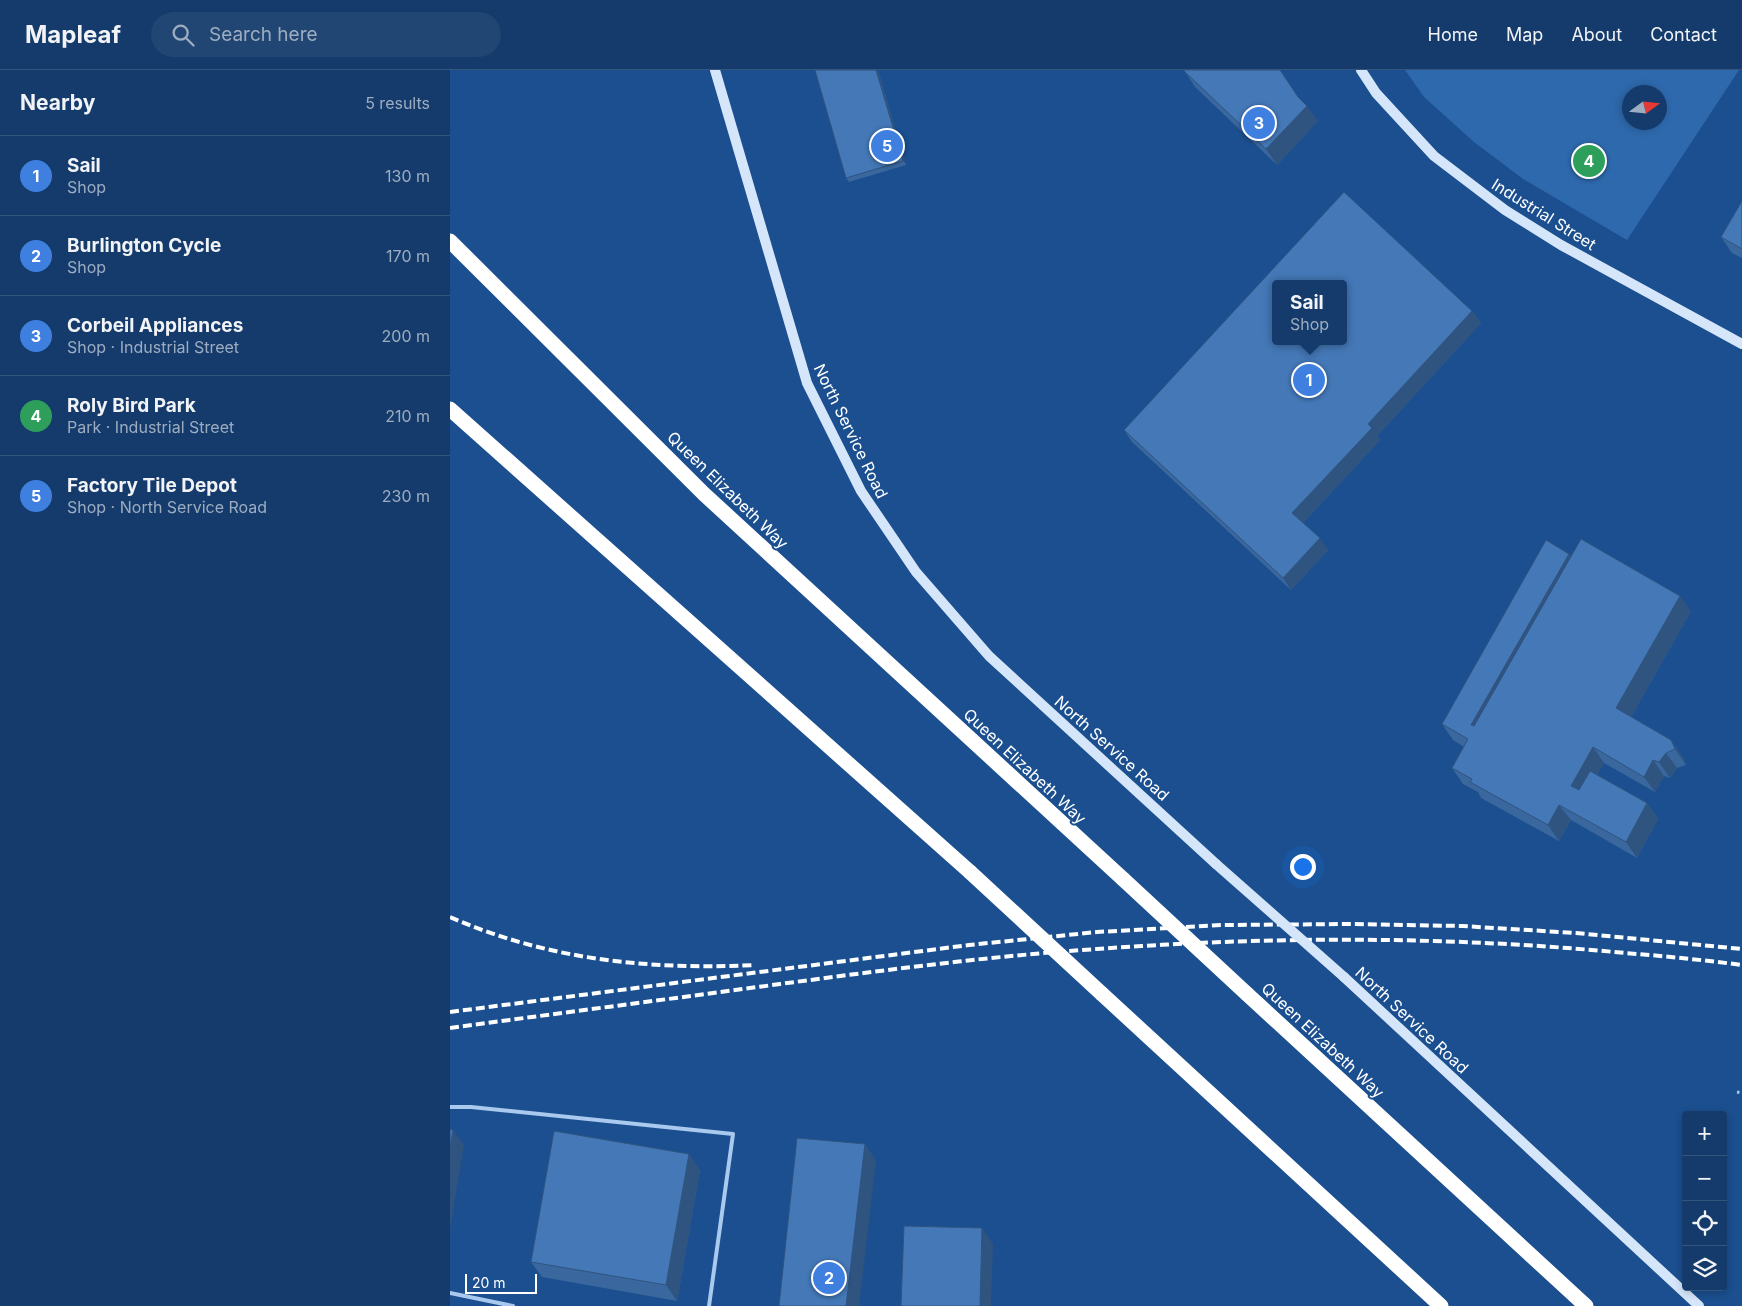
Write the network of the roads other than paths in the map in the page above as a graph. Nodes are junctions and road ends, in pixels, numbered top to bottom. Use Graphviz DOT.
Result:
graph roads {
  1 [pos="715,70"];
  2 [pos="1361,70"];
  3 [pos="450,241"];
  4 [pos="1742,344"];
  5 [pos="450,409"];
  6 [pos="450,1107"];
  7 [pos="450,1293"];
  8 [pos="500,1305"];
  9 [pos="513,1306"];
  10 [pos="709,1306"];
  11 [pos="1441,1306"];
  12 [pos="1586,1306"];
  13 [pos="1698,1306"];
  1 -- 13 [label="street, North Service Road, bridge"];
  2 -- 4 [label="street, Industrial Street"];
  3 -- 12 [label="highway, Queen Elizabeth Way, bridge"];
  5 -- 11 [label="highway, bridge"];
  6 -- 10 [label="lane"];
  7 -- 8 [label="lane"];
  8 -- 9 [label="lane"];
}
